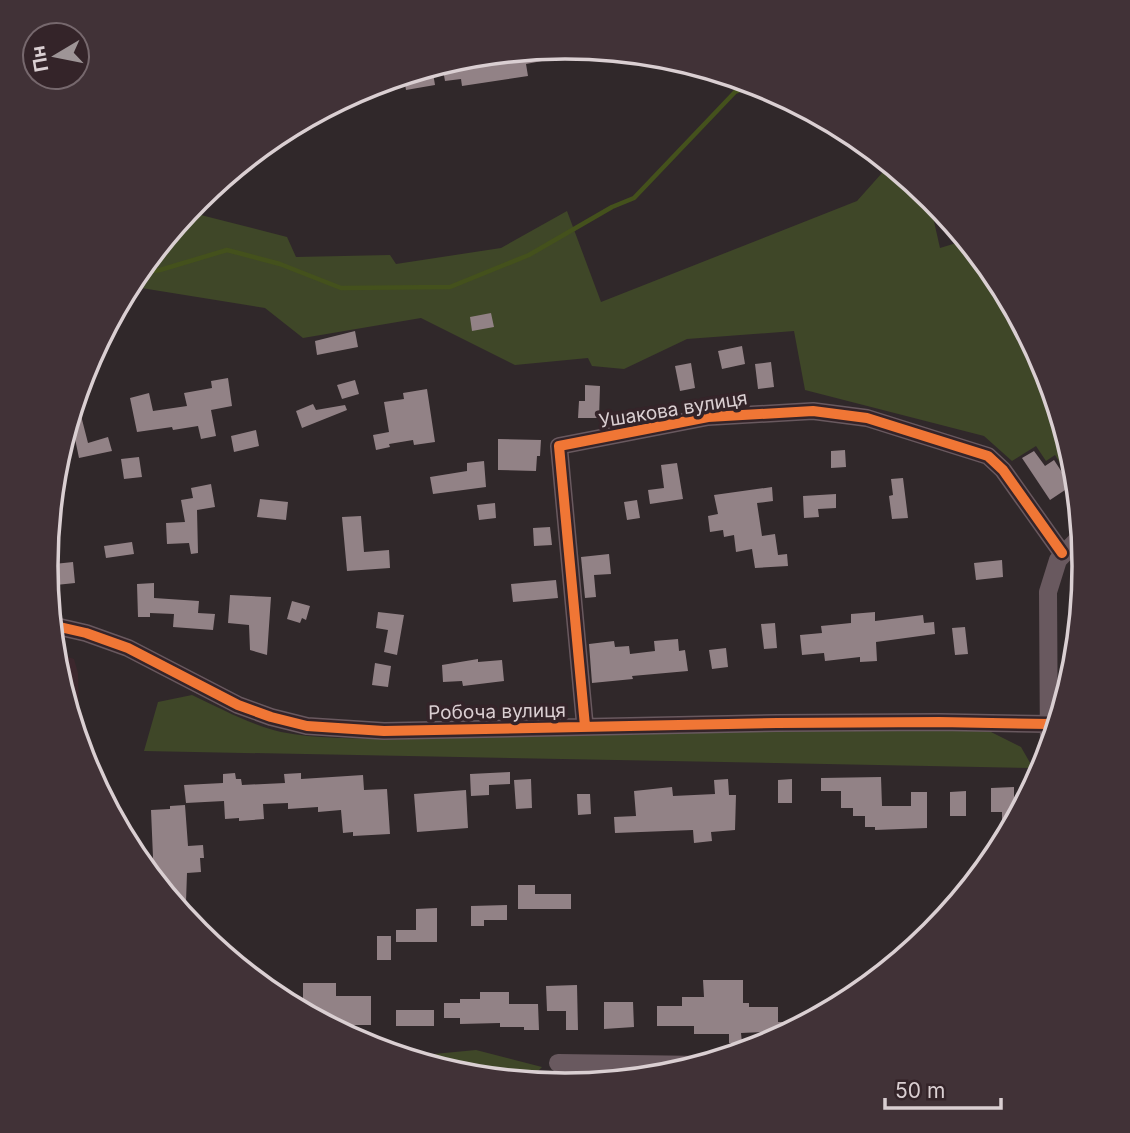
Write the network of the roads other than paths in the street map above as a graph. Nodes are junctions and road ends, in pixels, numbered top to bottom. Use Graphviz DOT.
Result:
graph roads {
  1 [pos="1071,545"];
  2 [pos="1062,553"];
  3 [pos="61,627"];
  4 [pos="1049,717"];
  5 [pos="1047,724"];
  6 [pos="585,726"];
  7 [pos="558,1063"];
  8 [pos="661,1064"];
  1 -- 2 [label="street"];
  2 -- 4 [label="street"];
  2 -- 6 [label="street, Ушакова вулиця"];
  3 -- 6 [label="street, Робоча вулиця"];
  5 -- 6 [label="street, Робоча вулиця"];
  7 -- 8 [label="street"];
}
